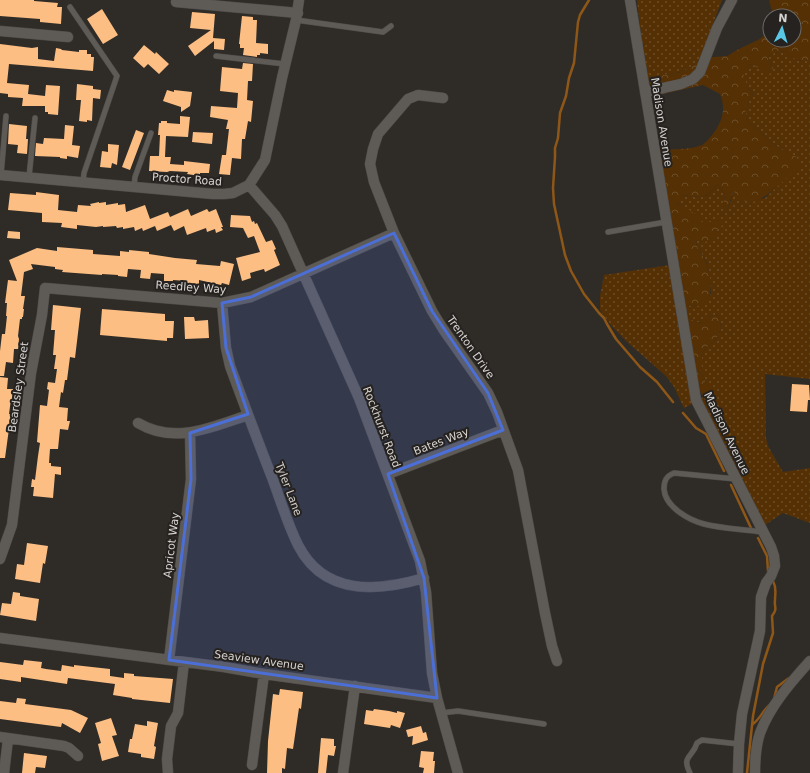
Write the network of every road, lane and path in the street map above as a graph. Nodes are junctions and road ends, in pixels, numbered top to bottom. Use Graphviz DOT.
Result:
graph roads {
  1 [pos="299,0"];
  2 [pos="630,0"];
  3 [pos="732,0"];
  4 [pos="176,2"];
  5 [pos="70,7"];
  6 [pos="297,17"];
  7 [pos="391,26"];
  8 [pos="0,30"];
  9 [pos="68,37"];
  10 [pos="216,56"];
  11 [pos="285,64"];
  12 [pos="645,92"];
  13 [pos="443,98"];
  14 [pos="6,116"];
  15 [pos="35,118"];
  16 [pos="150,133"];
  17 [pos="1,175"];
  18 [pos="29,177"];
  19 [pos="83,182"];
  20 [pos="249,185"];
  21 [pos="134,187"];
  22 [pos="666,222"];
  23 [pos="608,232"];
  24 [pos="394,233"];
  25 [pos="304,274"];
  26 [pos="45,288"];
  27 [pos="222,303"];
  28 [pos="248,414"];
  29 [pos="138,423"];
  30 [pos="503,430"];
  31 [pos="190,433"];
  32 [pos="388,474"];
  33 [pos="736,479"];
  34 [pos="763,532"];
  35 [pos="0,559"];
  36 [pos="424,578"];
  37 [pos="0,638"];
  38 [pos="169,660"];
  39 [pos="557,661"];
  40 [pos="810,661"];
  41 [pos="184,662"];
  42 [pos="264,674"];
  43 [pos="355,686"];
  44 [pos="437,698"];
  45 [pos="441,712"];
  46 [pos="544,724"];
  47 [pos="4,738"];
  48 [pos="739,744"];
  49 [pos="78,756"];
  50 [pos="252,766"];
  51 [pos="4,773"];
  52 [pos="168,773"];
  53 [pos="343,773"];
  54 [pos="458,773"];
  55 [pos="690,773"];
  56 [pos="738,773"];
  57 [pos="755,773"];
  1 -- 6 [label="street"];
  2 -- 12 [label="street, Madison Avenue"];
  3 -- 12 [label="street"];
  4 -- 6 [label="street"];
  5 -- 19 [label="lane"];
  6 -- 7 [label="lane"];
  6 -- 11 [label="street"];
  8 -- 9 [label="street"];
  10 -- 11 [label="lane"];
  11 -- 20 [label="street"];
  12 -- 22 [label="street, Madison Avenue"];
  13 -- 24 [label="street, Trenton Drive"];
  14 -- 17 [label="lane"];
  15 -- 18 [label="lane"];
  16 -- 21 [label="lane"];
  17 -- 18 [label="street, Proctor Road"];
  18 -- 19 [label="street, Proctor Road"];
  19 -- 21 [label="street, Proctor Road"];
  20 -- 21 [label="street, Proctor Road"];
  20 -- 25 [label="street, Rockhurst Road"];
  22 -- 23 [label="lane"];
  22 -- 33 [label="street, Madison Avenue"];
  24 -- 25 [label="street, Reedley Way"];
  24 -- 30 [label="street, Trenton Drive"];
  25 -- 27 [label="street, Reedley Way"];
  25 -- 32 [label="street, Rockhurst Road"];
  26 -- 27 [label="street, Reedley Way"];
  26 -- 35 [label="street, Beardsley Street"];
  27 -- 28 [label="street, Tyler Lane"];
  28 -- 31 [label="street"];
  28 -- 36 [label="street, Tyler Lane"];
  29 -- 31 [label="street"];
  30 -- 32 [label="street, Bates Way"];
  30 -- 39 [label="street, Trenton Drive"];
  31 -- 38 [label="street, Apricot Way"];
  32 -- 36 [label="street, Rockhurst Road"];
  33 -- 34 [label="street, Madison Avenue"];
  33 -- 34 [label="lane"];
  34 -- 48 [label="street, Madison Avenue"];
  36 -- 44 [label="street, Rockhurst Road"];
  37 -- 38 [label="street, Seaview Avenue"];
  38 -- 41 [label="street, Seaview Avenue"];
  40 -- 57 [label="street"];
  41 -- 42 [label="street, Seaview Avenue"];
  41 -- 52 [label="street"];
  42 -- 43 [label="street, Seaview Avenue"];
  42 -- 50 [label="street"];
  43 -- 44 [label="street, Seaview Avenue"];
  43 -- 53 [label="street"];
  44 -- 45 [label="street"];
  45 -- 46 [label="lane"];
  45 -- 54 [label="street"];
  47 -- 49 [label="street"];
  47 -- 51 [label="street"];
  48 -- 55 [label="lane"];
  48 -- 56 [label="street, Madison Avenue"];
}
